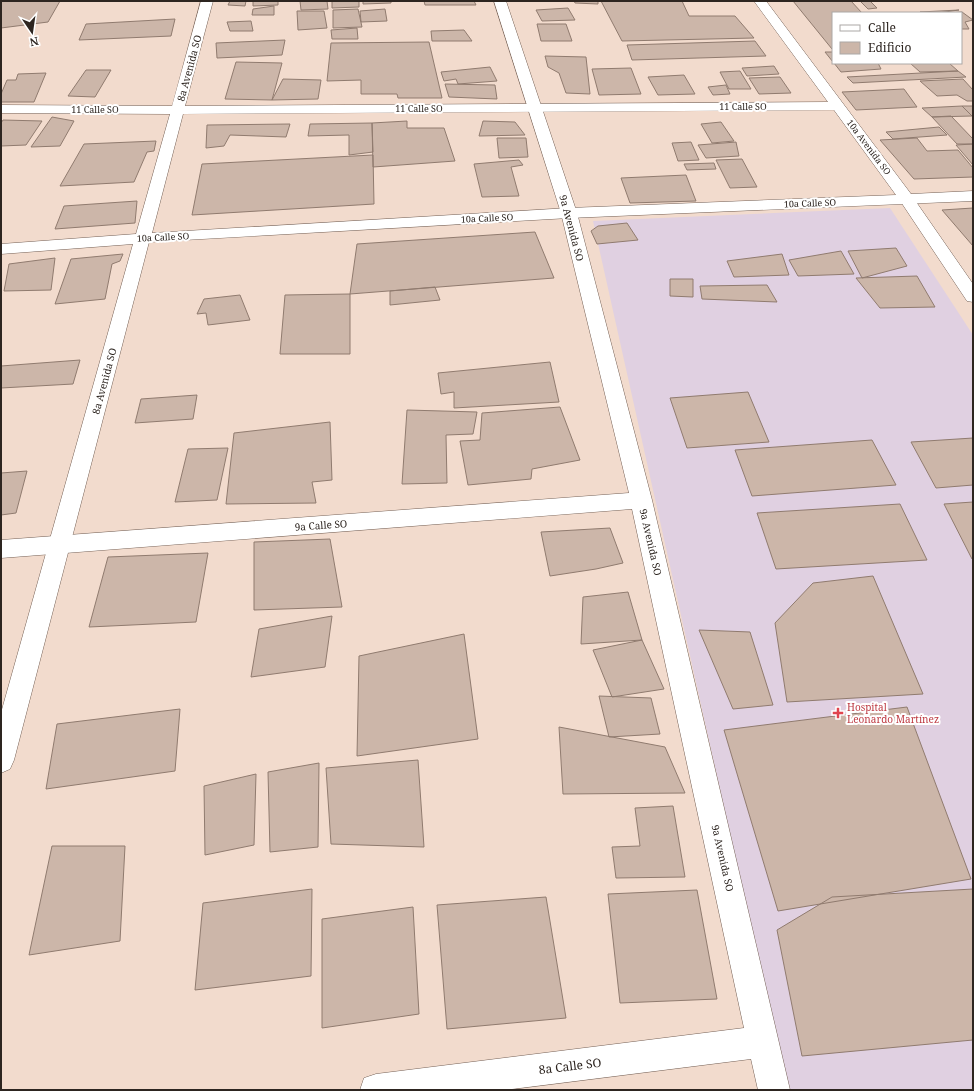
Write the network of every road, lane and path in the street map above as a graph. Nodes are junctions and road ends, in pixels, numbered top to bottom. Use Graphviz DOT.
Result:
graph roads {
  1 [pos="207,1"];
  2 [pos="500,1"];
  3 [pos="760,1"];
  4 [pos="838,106"];
  5 [pos="535,107"];
  6 [pos="1,109"];
  7 [pos="177,110"];
  8 [pos="973,196"];
  9 [pos="907,199"];
  10 [pos="569,213"];
  11 [pos="142,238"];
  12 [pos="1,249"];
  13 [pos="973,297"];
  14 [pos="642,500"];
  15 [pos="59,545"];
  16 [pos="1,549"];
  17 [pos="1,760"];
  18 [pos="764,1041"];
  19 [pos="376,1090"];
  20 [pos="774,1090"];
  1 -- 7 [label="street, 8a Avenida SO"];
  2 -- 5 [label="street, 9a Avenida SO"];
  3 -- 4 [label="street, 10a Avenida SO"];
  4 -- 5 [label="street, 11 Calle SO"];
  4 -- 9 [label="street, 10a Avenida SO"];
  5 -- 7 [label="street, 11 Calle SO"];
  5 -- 10 [label="street, 9a Avenida SO"];
  6 -- 7 [label="street, 11 Calle SO"];
  7 -- 11 [label="street, 8a Avenida SO"];
  8 -- 9 [label="street, 10a Calle SO"];
  9 -- 10 [label="street, 10a Calle SO"];
  9 -- 13 [label="street, 10a Avenida SO"];
  10 -- 11 [label="street, 10a Calle SO"];
  10 -- 14 [label="street, 9a Avenida SO"];
  11 -- 12 [label="street, 10a Calle SO"];
  11 -- 15 [label="street, 8a Avenida SO"];
  14 -- 15 [label="street, 9a Calle SO"];
  14 -- 18 [label="street, 9a Avenida SO"];
  15 -- 16 [label="street, 9a Calle SO"];
  15 -- 17 [label="street, 8a Avenida SO"];
  18 -- 19 [label="street, 8a Calle SO"];
  18 -- 20 [label="street, 9a Avenida SO"];
}
